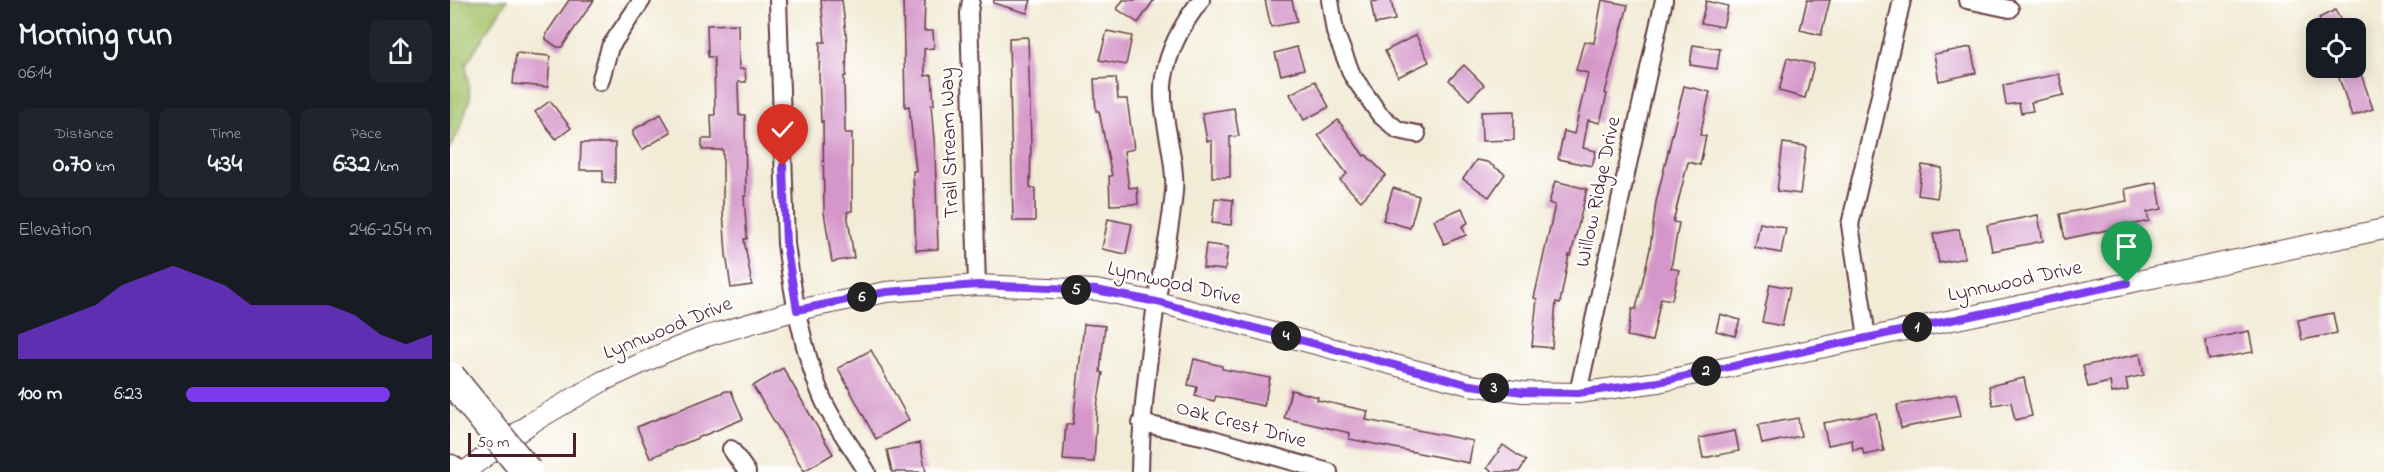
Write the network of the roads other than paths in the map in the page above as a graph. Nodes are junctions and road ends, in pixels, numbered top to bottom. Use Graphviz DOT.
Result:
graph roads {
  1 [pos="642,0"];
  2 [pos="778,0"];
  3 [pos="971,0"];
  4 [pos="1201,0"];
  5 [pos="1330,0"];
  6 [pos="1664,0"];
  7 [pos="1902,0"];
  8 [pos="1967,0"];
  9 [pos="2010,9"];
  10 [pos="600,82"];
  11 [pos="1417,134"];
  12 [pos="2384,229"];
  13 [pos="977,285"];
  14 [pos="1157,302"];
  15 [pos="797,310"];
  16 [pos="1867,337"];
  17 [pos="450,377"];
  18 [pos="1578,393"];
  19 [pos="1141,423"];
  20 [pos="731,449"];
  21 [pos="464,472"];
  22 [pos="527,472"];
  23 [pos="747,472"];
  24 [pos="867,472"];
  25 [pos="1140,472"];
  26 [pos="1329,472"];
  1 -- 10 [label="street"];
  2 -- 15 [label="street"];
  3 -- 13 [label="street, Trail Stream Way"];
  4 -- 14 [label="street"];
  5 -- 11 [label="street"];
  6 -- 18 [label="street, Willow Ridge Drive"];
  7 -- 16 [label="street"];
  8 -- 9 [label="street"];
  12 -- 16 [label="street, Lynnwood Drive"];
  13 -- 14 [label="street, Lynnwood Drive"];
  13 -- 15 [label="street, Lynnwood Drive"];
  14 -- 18 [label="street, Lynnwood Drive"];
  14 -- 19 [label="street"];
  15 -- 21 [label="street, Lynnwood Drive"];
  15 -- 24 [label="street"];
  16 -- 18 [label="street, Lynnwood Drive"];
  17 -- 22 [label="highway, bridge"];
  19 -- 25 [label="street"];
  19 -- 26 [label="street, Oak Crest Drive"];
  20 -- 23 [label="street"];
}
